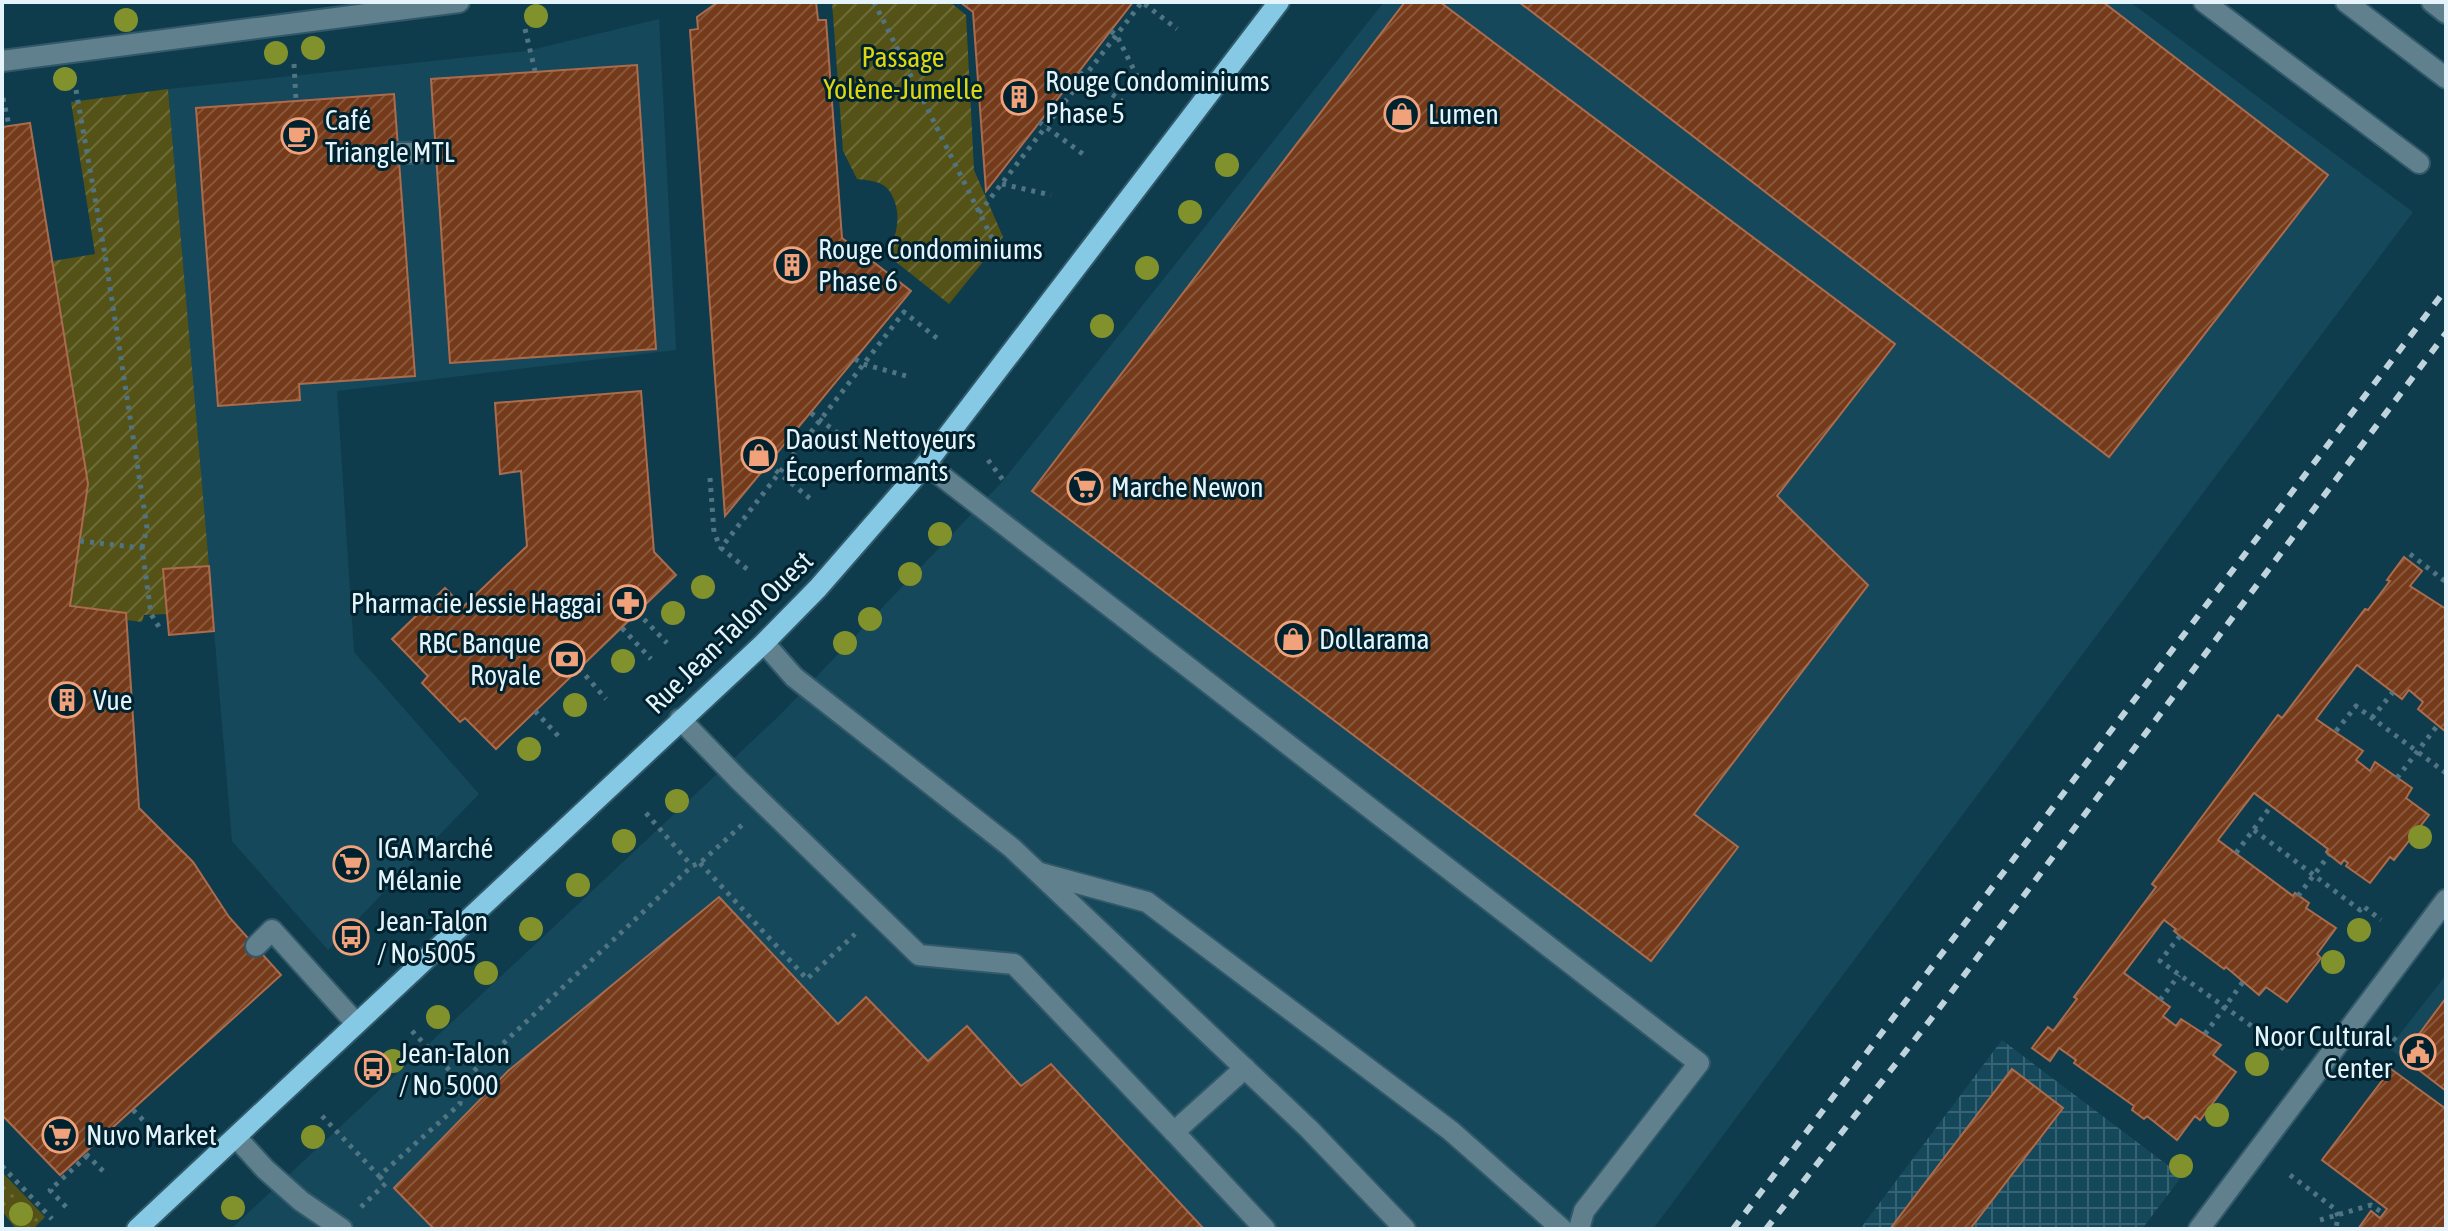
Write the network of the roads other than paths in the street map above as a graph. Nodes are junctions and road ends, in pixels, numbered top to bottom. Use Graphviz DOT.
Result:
graph roads {
  1 [pos="459,2"];
  2 [pos="1279,2"];
  3 [pos="2204,2"];
  4 [pos="2346,2"];
  5 [pos="2432,2"];
  6 [pos="2446,13"];
  7 [pos="2,61"];
  8 [pos="2446,78"];
  9 [pos="2419,163"];
  10 [pos="926,464"];
  11 [pos="764,643"];
  12 [pos="680,719"];
  13 [pos="1038,873"];
  14 [pos="2446,900"];
  15 [pos="256,946"];
  16 [pos="355,1022"];
  17 [pos="1245,1068"];
  18 [pos="1174,1132"];
  19 [pos="236,1137"];
  20 [pos="137,1229"];
  21 [pos="342,1229"];
  22 [pos="1265,1229"];
  23 [pos="1405,1229"];
  24 [pos="1562,1229"];
  25 [pos="1579,1229"];
  26 [pos="2199,1229"];
  1 -- 7 [label="street"];
  2 -- 10 [label="main road, Rue Jean-Talon Ouest"];
  3 -- 9 [label="street"];
  4 -- 8 [label="street"];
  5 -- 6 [label="street"];
  10 -- 11 [label="main road, Rue Jean-Talon Ouest"];
  10 -- 25 [label="street"];
  11 -- 12 [label="main road, Rue Jean-Talon Ouest"];
  11 -- 13 [label="street"];
  12 -- 16 [label="main road, Rue Jean-Talon Ouest"];
  12 -- 18 [label="street"];
  13 -- 17 [label="street"];
  13 -- 24 [label="street"];
  14 -- 26 [label="street"];
  15 -- 16 [label="street"];
  16 -- 19 [label="main road, Rue Jean-Talon Ouest"];
  17 -- 18 [label="street"];
  17 -- 23 [label="street"];
  18 -- 22 [label="street"];
  19 -- 20 [label="main road, Rue Jean-Talon Ouest"];
  19 -- 21 [label="street"];
}
